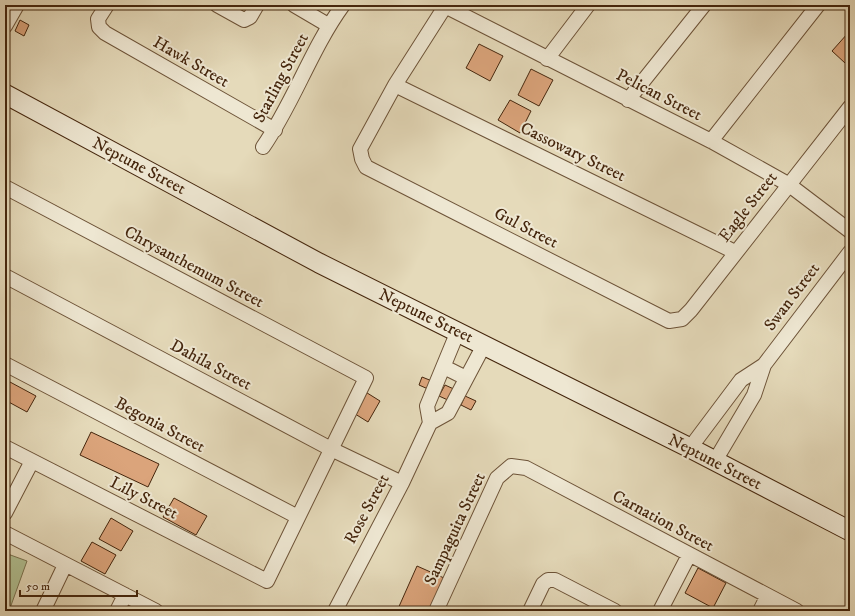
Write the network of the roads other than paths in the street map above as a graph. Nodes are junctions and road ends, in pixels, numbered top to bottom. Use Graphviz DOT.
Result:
graph roads {
  1 [pos="17,5"];
  2 [pos="107,5"];
  3 [pos="217,5"];
  4 [pos="257,5"];
  5 [pos="294,5"];
  6 [pos="343,5"];
  7 [pos="444,5"];
  8 [pos="588,5"];
  9 [pos="704,5"];
  10 [pos="818,5"];
  11 [pos="328,25"];
  12 [pos="5,26"];
  13 [pos="547,59"];
  14 [pos="395,85"];
  15 [pos="5,94"];
  16 [pos="628,100"];
  17 [pos="850,106"];
  18 [pos="275,130"];
  19 [pos="711,142"];
  20 [pos="263,147"];
  21 [pos="788,184"];
  22 [pos="5,187"];
  23 [pos="850,231"];
  24 [pos="735,252"];
  25 [pos="850,252"];
  26 [pos="5,276"];
  27 [pos="669,321"];
  28 [pos="458,331"];
  29 [pos="484,345"];
  30 [pos="5,364"];
  31 [pos="764,365"];
  32 [pos="444,368"];
  33 [pos="466,378"];
  34 [pos="430,423"];
  35 [pos="5,447"];
  36 [pos="690,448"];
  37 [pos="331,449"];
  38 [pos="32,461"];
  39 [pos="715,462"];
  40 [pos="511,466"];
  41 [pos="402,483"];
  42 [pos="5,514"];
  43 [pos="298,517"];
  44 [pos="850,531"];
  45 [pos="5,533"];
  46 [pos="689,555"];
  47 [pos="65,565"];
  48 [pos="125,595"];
  49 [pos="767,597"];
  50 [pos="43,611"];
  51 [pos="117,611"];
  52 [pos="156,611"];
  53 [pos="335,611"];
  54 [pos="436,611"];
  55 [pos="530,611"];
  56 [pos="615,611"];
  57 [pos="660,611"];
  58 [pos="760,611"];
  59 [pos="797,611"];
  1 -- 12 [label="street"];
  2 -- 18 [label="street, Hawk Street"];
  3 -- 4 [label="street"];
  5 -- 11 [label="street"];
  6 -- 11 [label="street, Starling Street"];
  7 -- 13 [label="street, Pelican Street"];
  7 -- 14 [label="street"];
  8 -- 13 [label="street"];
  9 -- 16 [label="street"];
  10 -- 19 [label="street"];
  11 -- 18 [label="street, Starling Street"];
  13 -- 16 [label="street, Pelican Street"];
  14 -- 24 [label="street, Cassowary Street"];
  14 -- 27 [label="street, Gul Street"];
  15 -- 28 [label="street, Neptune Street"];
  16 -- 19 [label="street, Pelican Street"];
  17 -- 21 [label="street, Eagle Street"];
  18 -- 20 [label="street, Starling Street"];
  19 -- 21 [label="street, Pelican Street"];
  21 -- 23 [label="street, Pelican Street"];
  21 -- 24 [label="street, Eagle Street"];
  22 -- 37 [label="street, Chrysanthemum Street"];
  24 -- 27 [label="street, Eagle Street"];
  25 -- 31 [label="street, Swan Street"];
  26 -- 37 [label="street, Dahila Street"];
  28 -- 29 [label="street, Neptune Street"];
  28 -- 32 [label="street"];
  29 -- 33 [label="street"];
  29 -- 36 [label="street, Neptune Street"];
  30 -- 43 [label="street, Begonia Street"];
  31 -- 36 [label="street, Swan Street"];
  31 -- 39 [label="street, Swan Street"];
  32 -- 33 [label="street"];
  32 -- 34 [label="street"];
  33 -- 34 [label="street"];
  34 -- 41 [label="street, Rose Street"];
  35 -- 38 [label="street, Lily Street"];
  36 -- 39 [label="street, Neptune Street"];
  37 -- 41 [label="street, Dahila Street"];
  37 -- 43 [label="street"];
  38 -- 42 [label="street"];
  38 -- 43 [label="street, Lily Street"];
  39 -- 44 [label="street, Neptune Street"];
  40 -- 46 [label="street, Carnation Street"];
  40 -- 54 [label="street, Sampaguita Street"];
  41 -- 53 [label="street, Rose Street"];
  45 -- 47 [label="street"];
  46 -- 49 [label="street, Carnation Street"];
  46 -- 57 [label="street"];
  47 -- 48 [label="street"];
  47 -- 50 [label="street"];
  48 -- 51 [label="street"];
  48 -- 52 [label="street"];
  49 -- 58 [label="street"];
  49 -- 59 [label="street, Carnation Street"];
  55 -- 56 [label="street"];
}
